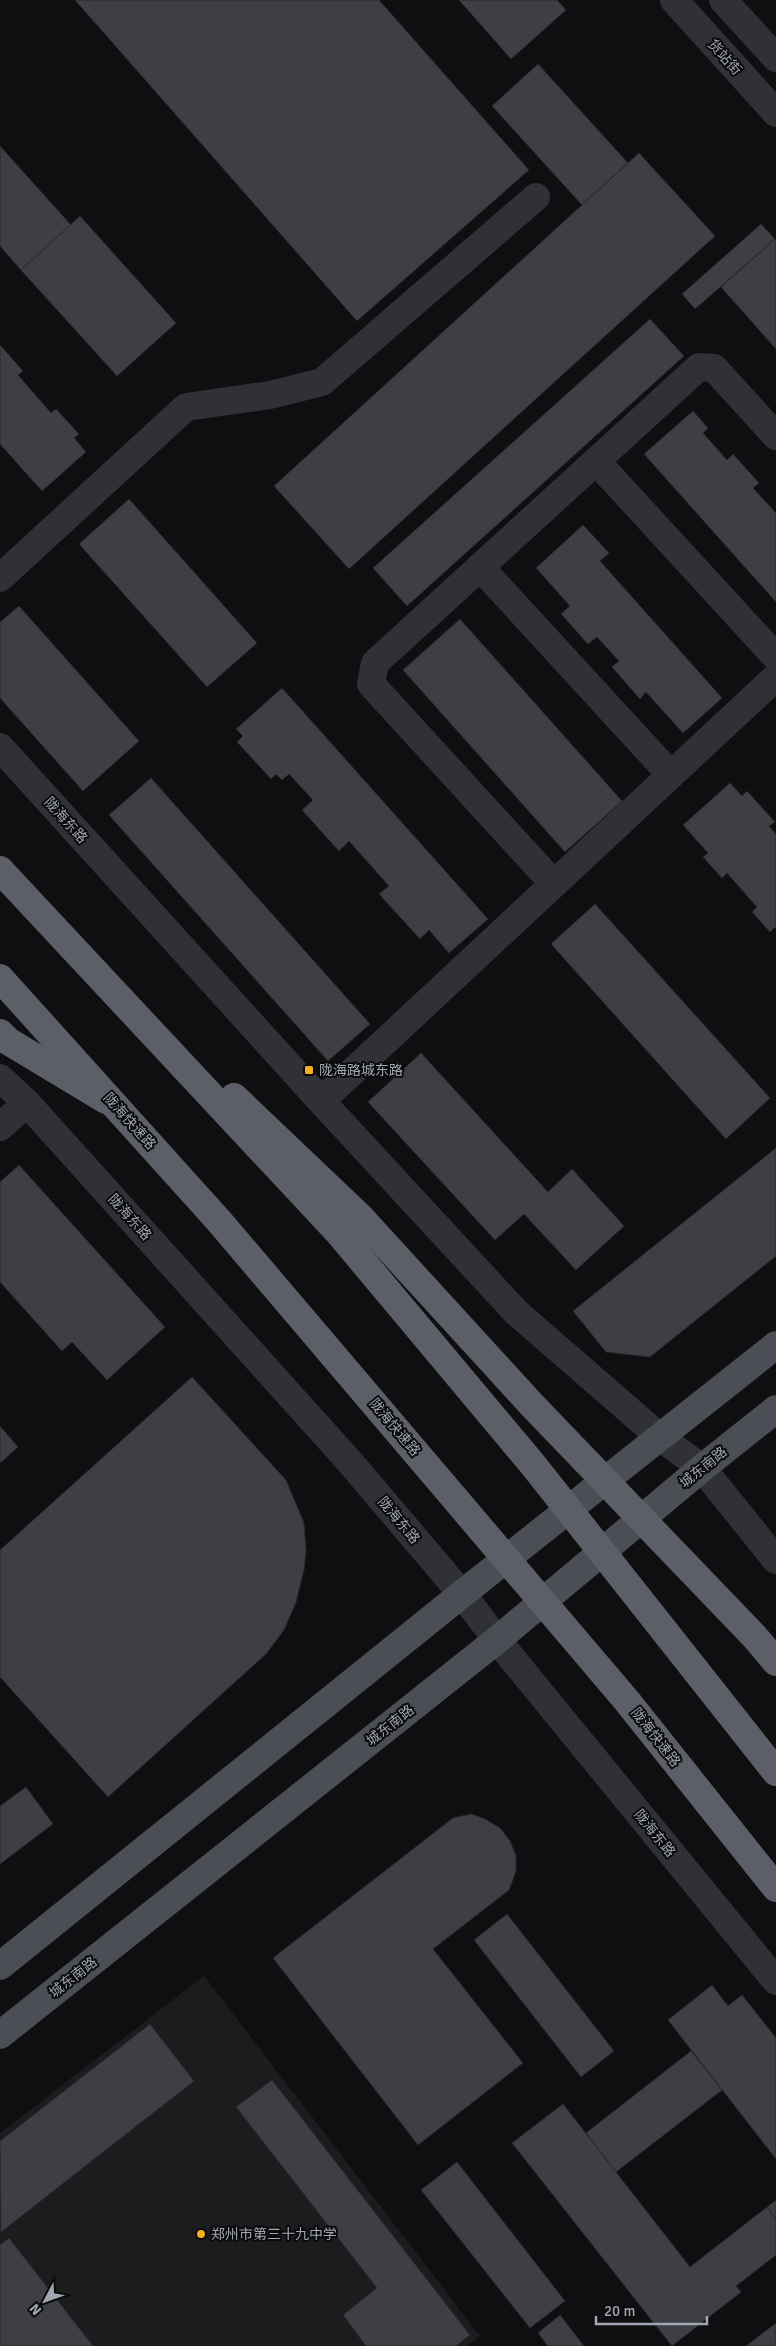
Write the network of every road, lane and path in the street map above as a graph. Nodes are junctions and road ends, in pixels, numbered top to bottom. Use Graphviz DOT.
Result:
graph roads {
  1 [pos="674,0"];
  2 [pos="723,0"];
  3 [pos="776,58"];
  4 [pos="776,113"];
  5 [pos="536,197"];
  6 [pos="776,436"];
  7 [pos="596,461"];
  8 [pos="480,566"];
  9 [pos="0,578"];
  10 [pos="776,657"];
  11 [pos="776,677"];
  12 [pos="0,748"];
  13 [pos="671,775"];
  14 [pos="0,870"];
  15 [pos="554,884"];
  16 [pos="0,978"];
  17 [pos="138,1019"];
  18 [pos="0,1033"];
  19 [pos="0,1078"];
  20 [pos="321,1101"];
  21 [pos="27,1103"];
  22 [pos="117,1107"];
  23 [pos="0,1127"];
  24 [pos="776,1345"];
  25 [pos="776,1409"];
  26 [pos="661,1438"];
  27 [pos="702,1468"];
  28 [pos="776,1560"];
  29 [pos="462,1594"];
  30 [pos="497,1640"];
  31 [pos="776,1662"];
  32 [pos="776,1772"];
  33 [pos="776,1888"];
  34 [pos="0,1966"];
  35 [pos="776,1981"];
  36 [pos="0,2035"];
  1 -- 4 [label="street, 货站街"];
  2 -- 3 [label="street"];
  5 -- 9 [label="street"];
  6 -- 7 [label="street"];
  7 -- 8 [label="street"];
  7 -- 10 [label="street"];
  8 -- 13 [label="street"];
  8 -- 15 [label="street"];
  11 -- 13 [label="street"];
  12 -- 20 [label="street, 陇海东路"];
  13 -- 15 [label="street"];
  14 -- 17 [label="highway, bridge"];
  15 -- 20 [label="street"];
  16 -- 22 [label="highway, 陇海快速路, bridge"];
  17 -- 31 [label="highway, bridge"];
  17 -- 32 [label="highway, bridge"];
  18 -- 22 [label="highway, bridge"];
  19 -- 21 [label="street, 陇海东路"];
  20 -- 26 [label="street, 陇海东路"];
  21 -- 23 [label="street"];
  21 -- 29 [label="street, 陇海东路"];
  22 -- 33 [label="highway, 陇海快速路, bridge"];
  24 -- 26 [label="main road"];
  25 -- 27 [label="main road, 城东南路"];
  26 -- 27 [label="street, 陇海东路"];
  26 -- 29 [label="main road"];
  27 -- 28 [label="street, 陇海东路"];
  27 -- 30 [label="main road, 城东南路"];
  29 -- 30 [label="street, 陇海东路"];
  29 -- 34 [label="main road"];
  30 -- 35 [label="street, 陇海东路"];
  30 -- 36 [label="main road, 城东南路"];
}
